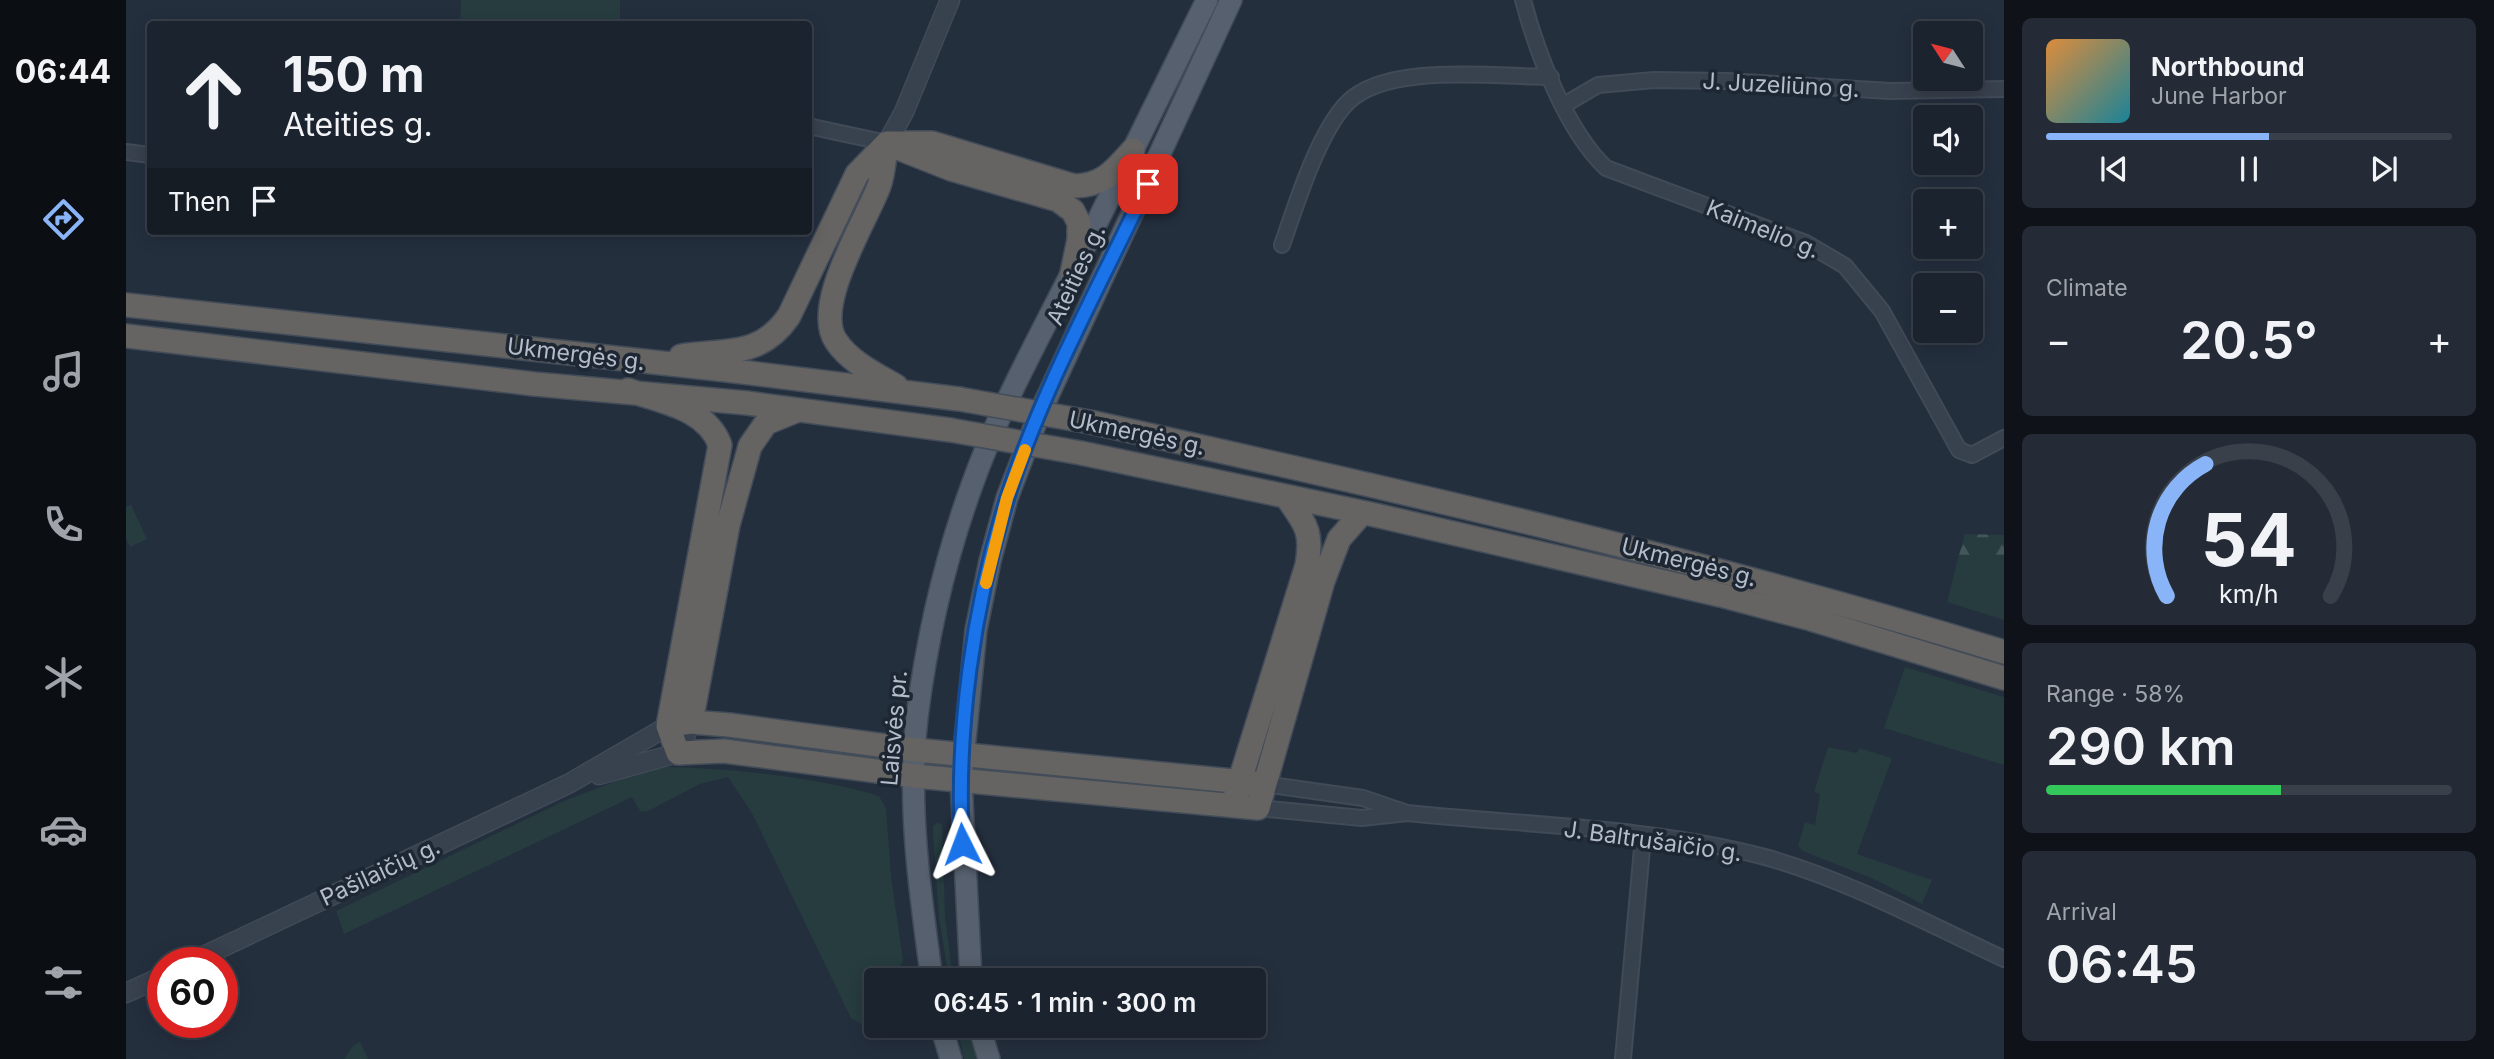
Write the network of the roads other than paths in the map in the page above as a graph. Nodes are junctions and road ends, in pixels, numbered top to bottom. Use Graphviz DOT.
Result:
graph roads {
  1 [pos="950,0"];
  2 [pos="1207,0"];
  3 [pos="1231,0"];
  4 [pos="1523,0"];
  5 [pos="1551,77"];
  6 [pos="2004,89"];
  7 [pos="1564,105"];
  8 [pos="812,127"];
  9 [pos="887,143"];
  10 [pos="1133,150"];
  11 [pos="126,152"];
  12 [pos="147,155"];
  13 [pos="1282,245"];
  14 [pos="1072,273"];
  15 [pos="126,305"];
  16 [pos="126,336"];
  17 [pos="640,362"];
  18 [pos="628,390"];
  19 [pos="905,391"];
  20 [pos="801,409"];
  21 [pos="2004,438"];
  22 [pos="972,485"];
  23 [pos="1286,496"];
  24 [pos="1362,513"];
  25 [pos="2004,652"];
  26 [pos="2004,678"];
  27 [pos="691,722"];
  28 [pos="668,726"];
  29 [pos="916,750"];
  30 [pos="678,753"];
  31 [pos="962,754"];
  32 [pos="915,776"];
  33 [pos="961,780"];
  34 [pos="1239,780"];
  35 [pos="570,783"];
  36 [pos="1264,784"];
  37 [pos="1232,806"];
  38 [pos="1258,808"];
  39 [pos="1407,813"];
  40 [pos="1643,837"];
  41 [pos="223,947"];
  42 [pos="2004,959"];
  43 [pos="931,968"];
  44 [pos="970,968"];
  45 [pos="147,983"];
  46 [pos="126,993"];
  47 [pos="945,1038"];
  48 [pos="983,1038"];
  49 [pos="951,1059"];
  50 [pos="989,1059"];
  51 [pos="1623,1059"];
  1 -- 9 [label="street"];
  2 -- 10 [label="main road, Ateities g."];
  3 -- 31 [label="main road, Ateities g."];
  4 -- 5 [label="street, Kaimelio g."];
  5 -- 7 [label="street, Kaimelio g."];
  5 -- 13 [label="street"];
  6 -- 7 [label="street, J. Juzeliūno g."];
  7 -- 21 [label="street, Kaimelio g."];
  8 -- 9 [label="street"];
  9 -- 10 [label="highway"];
  9 -- 14 [label="highway"];
  9 -- 17 [label="highway"];
  9 -- 19 [label="highway"];
  10 -- 14 [label="main road, Ateities g."];
  11 -- 12 [label="street"];
  14 -- 22 [label="main road, Ateities g."];
  15 -- 17 [label="highway, Ukmergės g."];
  16 -- 18 [label="highway, Ukmergės g."];
  17 -- 19 [label="highway, Ukmergės g."];
  18 -- 20 [label="highway, Ukmergės g."];
  18 -- 28 [label="highway"];
  19 -- 25 [label="highway, Ukmergės g., bridge"];
  20 -- 23 [label="highway, Ukmergės g., bridge"];
  20 -- 27 [label="highway"];
  22 -- 29 [label="main road, Laisvės pr."];
  23 -- 24 [label="highway, Ukmergės g."];
  23 -- 34 [label="highway"];
  24 -- 26 [label="highway, Ukmergės g."];
  24 -- 36 [label="highway"];
  27 -- 28 [label="highway"];
  27 -- 29 [label="highway"];
  27 -- 30 [label="street"];
  28 -- 30 [label="highway"];
  28 -- 35 [label="street, Pašilaičių g."];
  29 -- 31 [label="highway"];
  29 -- 32 [label="main road, Laisvės pr."];
  30 -- 32 [label="highway"];
  30 -- 35 [label="street, Pašilaičių g."];
  31 -- 33 [label="main road"];
  31 -- 34 [label="highway"];
  32 -- 33 [label="highway"];
  32 -- 43 [label="main road, Laisvės pr."];
  33 -- 37 [label="highway"];
  33 -- 44 [label="main road"];
  34 -- 36 [label="highway"];
  34 -- 37 [label="highway"];
  35 -- 41 [label="street, Pašilaičių g."];
  36 -- 38 [label="highway"];
  36 -- 39 [label="street, J. Baltrušaičio g."];
  37 -- 38 [label="highway"];
  38 -- 39 [label="street, J. Baltrušaičio g."];
  39 -- 40 [label="street, J. Baltrušaičio g."];
  40 -- 42 [label="street, J. Baltrušaičio g."];
  40 -- 51 [label="street"];
  45 -- 46 [label="street"];
  47 -- 49 [label="main road"];
  48 -- 50 [label="main road"];
}
